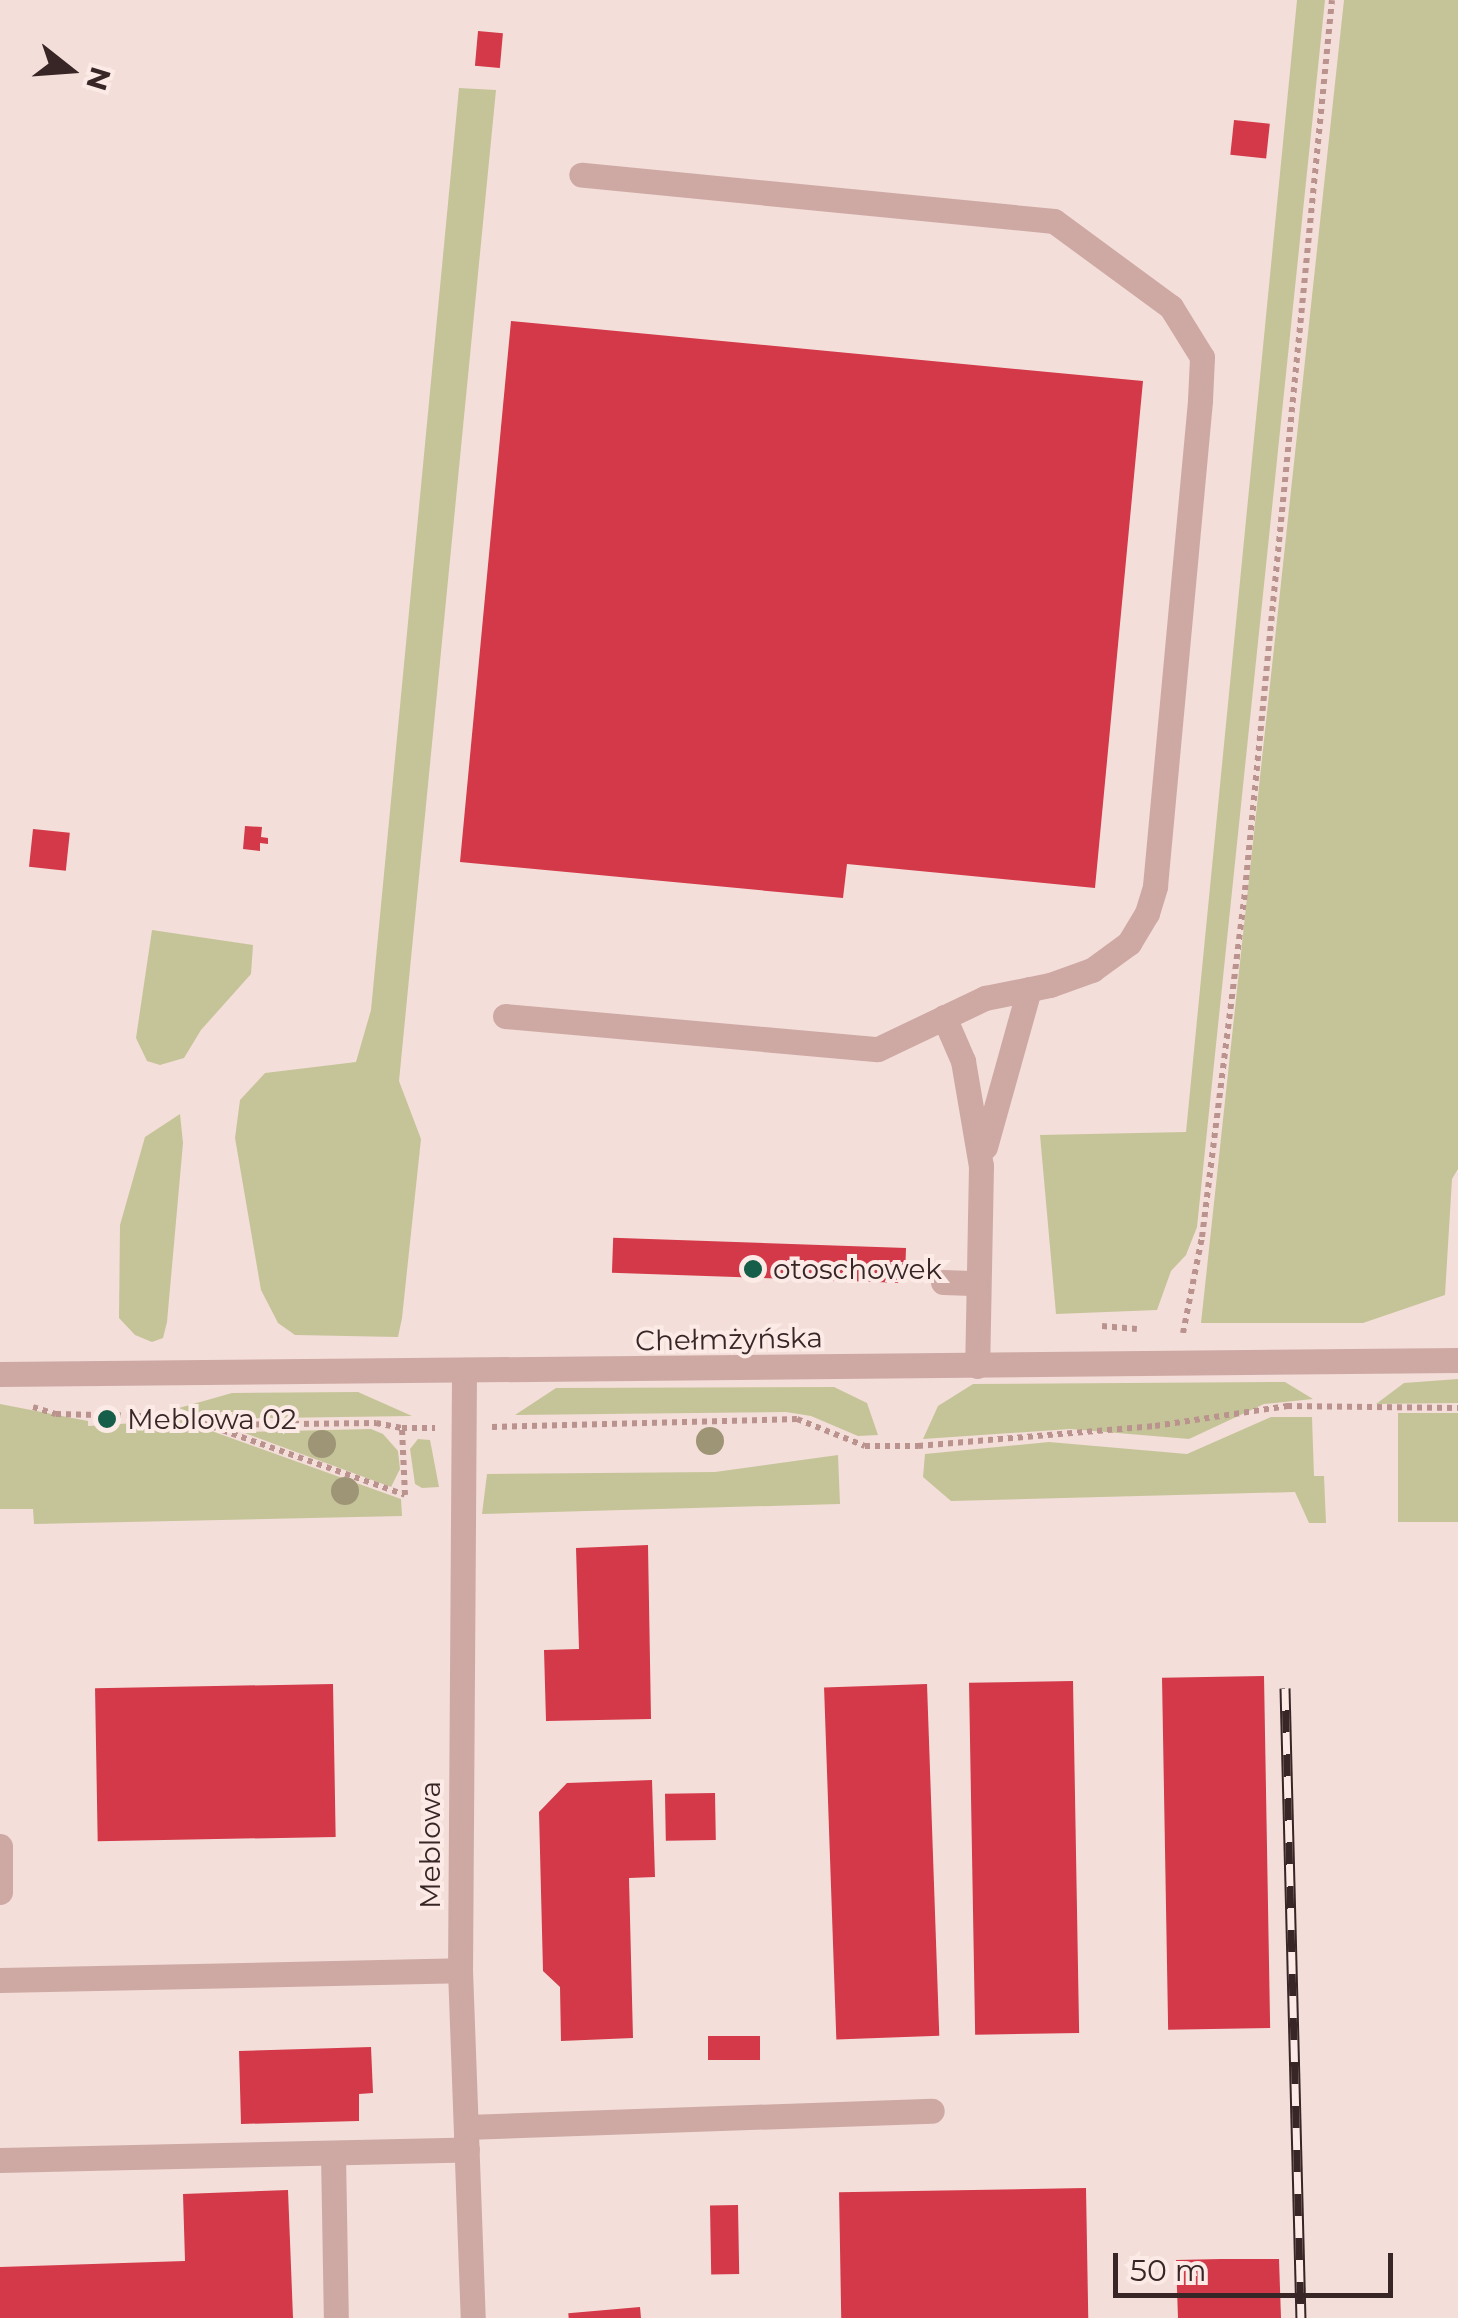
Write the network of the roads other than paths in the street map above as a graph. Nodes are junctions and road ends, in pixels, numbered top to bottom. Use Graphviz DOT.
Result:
graph roads {
  1 [pos="581,176"];
  2 [pos="1029,989"];
  3 [pos="505,1016"];
  4 [pos="944,1017"];
  5 [pos="981,1166"];
  6 [pos="943,1282"];
  7 [pos="978,1283"];
  8 [pos="1458,1360"];
  9 [pos="977,1366"];
  10 [pos="464,1372"];
  11 [pos="0,1374"];
  12 [pos="0,1846"];
  13 [pos="0,1892"];
  14 [pos="460,1970"];
  15 [pos="0,1980"];
  16 [pos="932,2112"];
  17 [pos="467,2138"];
  18 [pos="333,2154"];
  19 [pos="0,2160"];
  20 [pos="336,2318"];
  21 [pos="474,2318"];
  1 -- 2 [label="street"];
  2 -- 4 [label="street"];
  2 -- 5 [label="street"];
  3 -- 4 [label="street"];
  4 -- 5 [label="street"];
  5 -- 7 [label="street"];
  6 -- 7 [label="street"];
  7 -- 9 [label="street"];
  8 -- 9 [label="street, Chełmżyńska"];
  9 -- 10 [label="street, Chełmżyńska"];
  10 -- 11 [label="street, Chełmżyńska"];
  10 -- 14 [label="street, Meblowa"];
  12 -- 13 [label="street"];
  14 -- 15 [label="street"];
  14 -- 17 [label="street, Meblowa"];
  16 -- 17 [label="street"];
  17 -- 18 [label="street"];
  17 -- 21 [label="street, Meblowa"];
  18 -- 19 [label="street"];
  18 -- 20 [label="street"];
}
